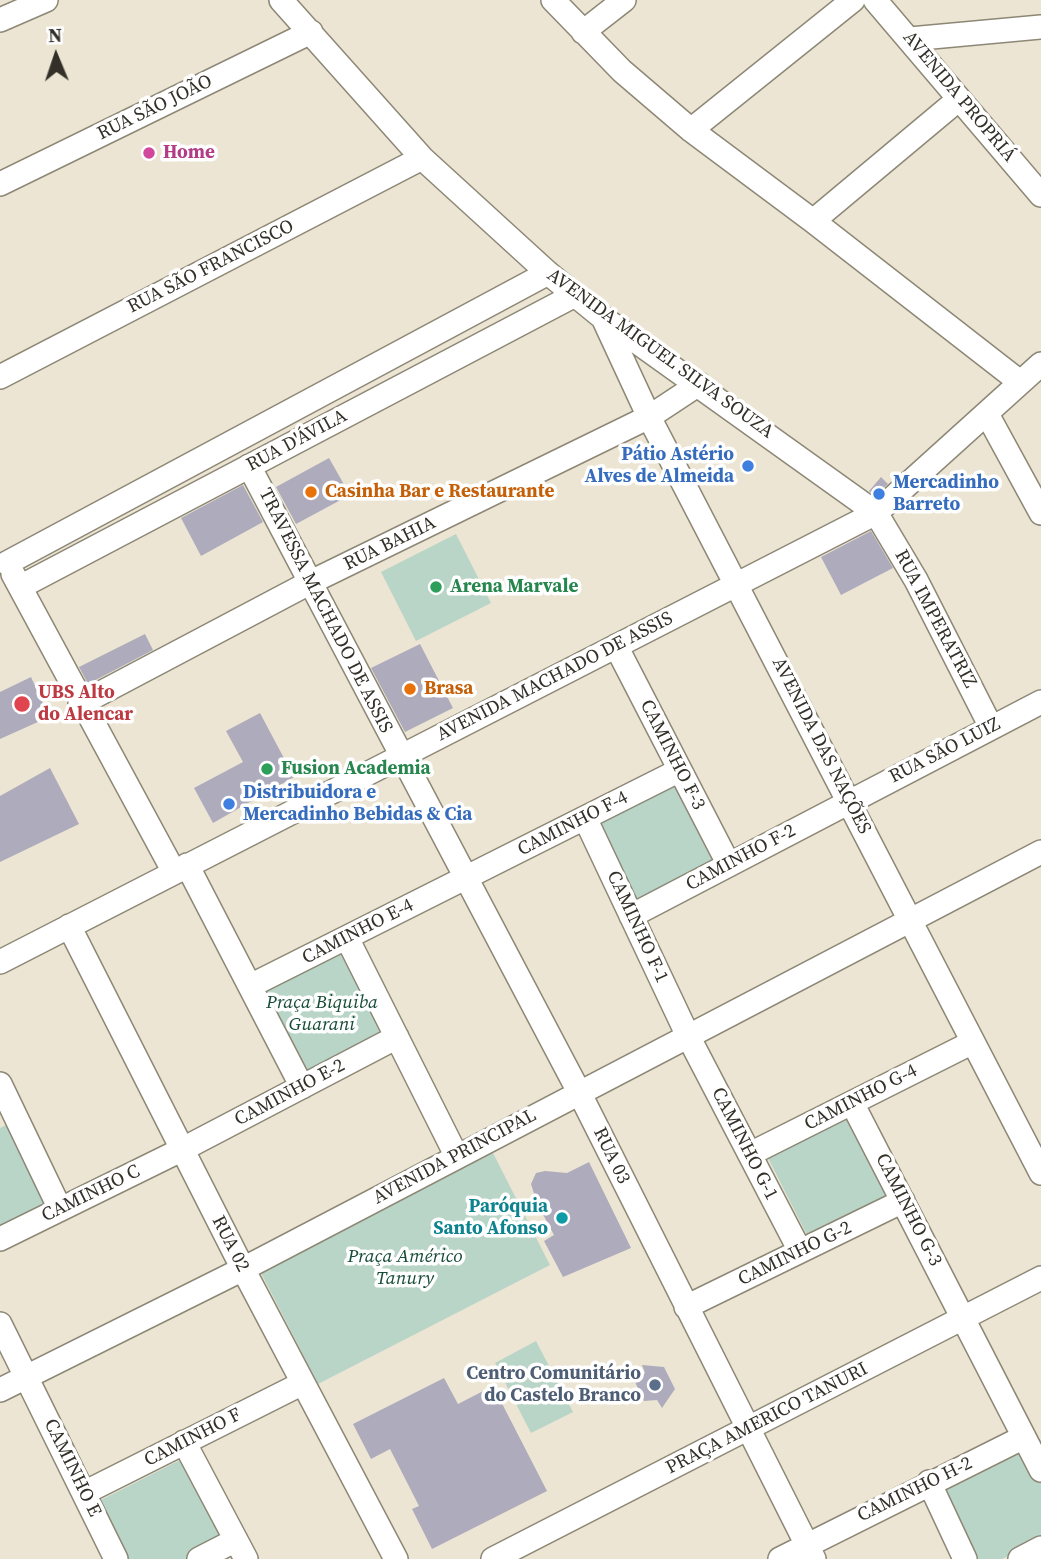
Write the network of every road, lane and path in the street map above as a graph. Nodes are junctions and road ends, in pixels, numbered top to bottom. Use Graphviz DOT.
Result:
graph roads {
  1 [pos="46,0"];
  2 [pos="281,0"];
  3 [pos="554,0"];
  4 [pos="624,0"];
  5 [pos="853,0"];
  6 [pos="875,0"];
  7 [pos="0,20"];
  8 [pos="1041,27"];
  9 [pos="311,32"];
  10 [pos="583,32"];
  11 [pos="910,38"];
  12 [pos="959,99"];
  13 [pos="691,130"];
  14 [pos="422,158"];
  15 [pos="1033,174"];
  16 [pos="0,184"];
  17 [pos="1041,194"];
  18 [pos="813,220"];
  19 [pos="548,273"];
  20 [pos="575,295"];
  21 [pos="602,317"];
  22 [pos="1041,364"];
  23 [pos="0,377"];
  24 [pos="1020,382"];
  25 [pos="699,384"];
  26 [pos="987,414"];
  27 [pos="649,416"];
  28 [pos="197,463"];
  29 [pos="249,466"];
  30 [pos="212,486"];
  31 [pos="876,513"];
  32 [pos="1041,513"];
  33 [pos="4,556"];
  34 [pos="309,583"];
  35 [pos="737,584"];
  36 [pos="20,587"];
  37 [pos="616,646"];
  38 [pos="1041,702"];
  39 [pos="80,704"];
  40 [pos="991,727"];
  41 [pos="400,756"];
  42 [pos="680,770"];
  43 [pos="850,801"];
  44 [pos="585,818"];
  45 [pos="1041,852"];
  46 [pos="729,864"];
  47 [pos="181,869"];
  48 [pos="466,878"];
  49 [pos="631,916"];
  50 [pos="909,922"];
  51 [pos="69,926"];
  52 [pos="347,938"];
  53 [pos="0,962"];
  54 [pos="250,986"];
  55 [pos="688,1036"];
  56 [pos="397,1037"];
  57 [pos="971,1043"];
  58 [pos="0,1084"];
  59 [pos="302,1087"];
  60 [pos="579,1092"];
  61 [pos="852,1102"];
  62 [pos="7,1118"];
  63 [pos="183,1149"];
  64 [pos="750,1154"];
  65 [pos="457,1157"];
  66 [pos="1038,1159"];
  67 [pos="903,1201"];
  68 [pos="60,1209"];
  69 [pos="0,1239"];
  70 [pos="800,1251"];
  71 [pos="243,1269"];
  72 [pos="1041,1278"];
  73 [pos="686,1307"];
  74 [pos="964,1318"];
  75 [pos="0,1324"];
  76 [pos="27,1377"];
  77 [pos="303,1383"];
  78 [pos="0,1390"];
  79 [pos="747,1429"];
  80 [pos="1024,1437"];
  81 [pos="184,1442"];
  82 [pos="1041,1470"];
  83 [pos="929,1482"];
  84 [pos="84,1493"];
  85 [pos="1041,1548"];
  86 [pos="241,1550"];
  87 [pos="535,1550"];
  88 [pos="810,1552"];
  89 [pos="116,1559"];
  90 [pos="199,1559"];
  91 [pos="396,1559"];
  92 [pos="493,1559"];
  93 [pos="780,1559"];
  94 [pos="965,1559"];
  95 [pos="1020,1559"];
  1 -- 7 [label="street"];
  2 -- 9 [label="street, AVENIDA MIGUEL SILVA SOUZA"];
  3 -- 10 [label="street"];
  4 -- 10 [label="street"];
  5 -- 13 [label="street"];
  6 -- 11 [label="street, AVENIDA PROPRIÁ"];
  8 -- 11 [label="street"];
  9 -- 14 [label="street, AVENIDA MIGUEL SILVA SOUZA"];
  9 -- 16 [label="street, RUA SÃO JOÃO"];
  10 -- 13 [label="street"];
  11 -- 12 [label="street, AVENIDA PROPRIÁ"];
  12 -- 15 [label="street, AVENIDA PROPRIÁ"];
  12 -- 18 [label="street"];
  13 -- 18 [label="street"];
  14 -- 19 [label="street, AVENIDA MIGUEL SILVA SOUZA"];
  14 -- 23 [label="street, RUA SÃO FRANCISCO"];
  15 -- 17 [label="street, AVENIDA PROPRIÁ"];
  18 -- 24 [label="street"];
  19 -- 20 [label="street, AVENIDA MIGUEL SILVA SOUZA"];
  19 -- 28 [label="street, RUA D'ÁVILA"];
  20 -- 21 [label="street, AVENIDA MIGUEL SILVA SOUZA"];
  20 -- 29 [label="street, RUA D'ÁVILA"];
  21 -- 25 [label="street, AVENIDA MIGUEL SILVA SOUZA"];
  21 -- 27 [label="street, AVENIDA DAS NAÇÕES"];
  22 -- 24 [label="street, AVENIDA MACHADO DE ASSIS"];
  24 -- 26 [label="street, AVENIDA MACHADO DE ASSIS"];
  25 -- 27 [label="street, RUA BAHIA"];
  25 -- 31 [label="street, AVENIDA MIGUEL SILVA SOUZA"];
  26 -- 31 [label="street, AVENIDA MACHADO DE ASSIS"];
  26 -- 32 [label="street"];
  27 -- 34 [label="street, RUA BAHIA"];
  27 -- 35 [label="street, AVENIDA DAS NAÇÕES"];
  28 -- 30 [label="street"];
  28 -- 33 [label="street, RUA D'ÁVILA"];
  29 -- 30 [label="street, RUA D'ÁVILA"];
  29 -- 34 [label="street, TRAVESSA MACHADO DE ASSIS"];
  30 -- 36 [label="street, RUA D'ÁVILA"];
  31 -- 35 [label="street, AVENIDA MACHADO DE ASSIS"];
  31 -- 40 [label="street, RUA IMPERATRIZ"];
  33 -- 36 [label="street"];
  34 -- 39 [label="street, RUA BAHIA"];
  34 -- 41 [label="street, TRAVESSA MACHADO DE ASSIS"];
  35 -- 37 [label="street, AVENIDA MACHADO DE ASSIS"];
  35 -- 43 [label="street, AVENIDA DAS NAÇÕES"];
  36 -- 39 [label="street"];
  37 -- 41 [label="street, AVENIDA MACHADO DE ASSIS"];
  37 -- 42 [label="street, CAMINHO F-3"];
  38 -- 40 [label="street, RUA SÃO LUIZ"];
  39 -- 47 [label="street"];
  40 -- 43 [label="street, RUA SÃO LUIZ"];
  41 -- 47 [label="street, AVENIDA MACHADO DE ASSIS"];
  41 -- 48 [label="street, RUA 03"];
  42 -- 44 [label="street, CAMINHO F-4"];
  42 -- 46 [label="street, CAMINHO F-3"];
  43 -- 46 [label="street, CAMINHO F-2"];
  43 -- 50 [label="street, AVENIDA DAS NAÇÕES"];
  44 -- 48 [label="street, CAMINHO F-4"];
  44 -- 49 [label="street, CAMINHO F-1"];
  45 -- 50 [label="street, AVENIDA PRINCIPAL"];
  46 -- 49 [label="street, CAMINHO F-2"];
  47 -- 51 [label="street, AVENIDA MACHADO DE ASSIS"];
  47 -- 54 [label="street"];
  48 -- 52 [label="street, CAMINHO E-4"];
  48 -- 60 [label="street, RUA 03"];
  49 -- 55 [label="street, CAMINHO F-1"];
  50 -- 55 [label="street, AVENIDA PRINCIPAL"];
  50 -- 57 [label="street, AVENIDA DAS NAÇÕES"];
  51 -- 53 [label="street, AVENIDA MACHADO DE ASSIS"];
  51 -- 63 [label="street, RUA 02"];
  52 -- 54 [label="street, CAMINHO E-4"];
  52 -- 56 [label="street"];
  54 -- 59 [label="street"];
  55 -- 60 [label="street, AVENIDA PRINCIPAL"];
  55 -- 64 [label="street, CAMINHO G-1"];
  56 -- 59 [label="street, CAMINHO E-2"];
  56 -- 65 [label="street"];
  57 -- 61 [label="street, CAMINHO G-4"];
  57 -- 66 [label="street, AVENIDA DAS NAÇÕES"];
  58 -- 62 [label="street"];
  59 -- 63 [label="street, CAMINHO E-2"];
  60 -- 65 [label="street, AVENIDA PRINCIPAL"];
  60 -- 73 [label="street, RUA 03"];
  61 -- 64 [label="street, CAMINHO G-4"];
  61 -- 67 [label="street, CAMINHO G-3"];
  62 -- 68 [label="street"];
  63 -- 68 [label="street, CAMINHO C"];
  63 -- 71 [label="street, RUA 02"];
  64 -- 70 [label="street, CAMINHO G-1"];
  65 -- 71 [label="street, AVENIDA PRINCIPAL"];
  67 -- 70 [label="street, CAMINHO G-2"];
  67 -- 74 [label="street, CAMINHO G-3"];
  68 -- 69 [label="street, CAMINHO C"];
  70 -- 73 [label="street, CAMINHO G-2"];
  71 -- 76 [label="street, AVENIDA PRINCIPAL"];
  71 -- 77 [label="street, RUA 02"];
  72 -- 74 [label="street, PRAÇA AMERICO TANURI"];
  73 -- 79 [label="street, RUA 03"];
  74 -- 79 [label="street, PRAÇA AMERICO TANURI"];
  74 -- 80 [label="street, CAMINHO G-3"];
  75 -- 76 [label="street, CAMINHO E"];
  76 -- 78 [label="street, AVENIDA PRINCIPAL"];
  76 -- 84 [label="street, CAMINHO E"];
  77 -- 81 [label="street, CAMINHO F"];
  77 -- 91 [label="street, RUA 02"];
  79 -- 87 [label="street, PRAÇA AMERICO TANURI"];
  79 -- 88 [label="street, RUA 03"];
  80 -- 82 [label="street, CAMINHO G-3"];
  80 -- 83 [label="street, CAMINHO H-2"];
  81 -- 84 [label="street, CAMINHO F"];
  81 -- 86 [label="street"];
  83 -- 88 [label="street, CAMINHO H-2"];
  83 -- 94 [label="street"];
  84 -- 89 [label="street, CAMINHO E"];
  85 -- 95 [label="street"];
  86 -- 90 [label="street"];
  87 -- 92 [label="street, PRAÇA AMERICO TANURI"];
  88 -- 93 [label="street, CAMINHO H-2"];
}
